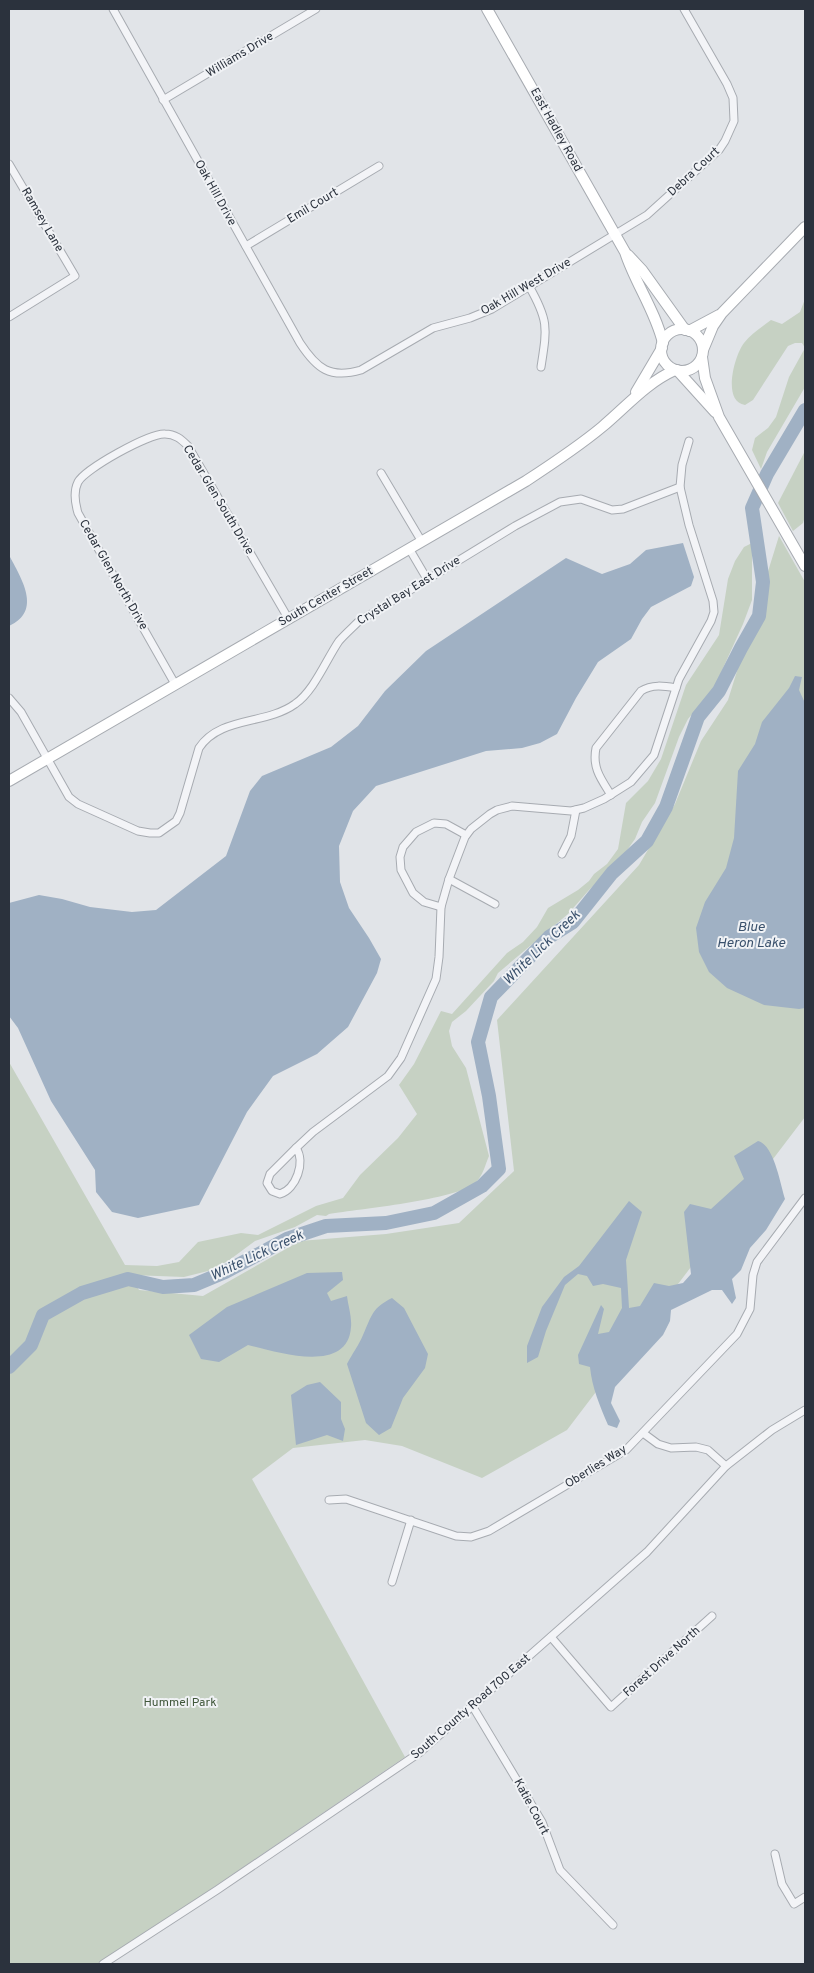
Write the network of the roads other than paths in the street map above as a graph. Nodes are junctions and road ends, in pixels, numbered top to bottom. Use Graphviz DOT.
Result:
graph roads {
  1 [pos="113,9"];
  2 [pos="316,9"];
  3 [pos="487,9"];
  4 [pos="684,9"];
  5 [pos="163,100"];
  6 [pos="9,164"];
  7 [pos="379,166"];
  8 [pos="805,227"];
  9 [pos="615,234"];
  10 [pos="246,246"];
  11 [pos="625,252"];
  12 [pos="529,286"];
  13 [pos="722,313"];
  14 [pos="9,317"];
  15 [pos="687,330"];
  16 [pos="662,345"];
  17 [pos="702,354"];
  18 [pos="541,367"];
  19 [pos="326,370"];
  20 [pos="676,370"];
  21 [pos="632,398"];
  22 [pos="720,417"];
  23 [pos="689,441"];
  24 [pos="121,452"];
  25 [pos="381,473"];
  26 [pos="680,486"];
  27 [pos="422,542"];
  28 [pos="410,550"];
  29 [pos="805,566"];
  30 [pos="427,579"];
  31 [pos="288,618"];
  32 [pos="175,684"];
  33 [pos="676,688"];
  34 [pos="9,698"];
  35 [pos="47,759"];
  36 [pos="9,781"];
  37 [pos="611,795"];
  38 [pos="576,810"];
  39 [pos="466,835"];
  40 [pos="562,854"];
  41 [pos="449,879"];
  42 [pos="495,904"];
  43 [pos="441,907"];
  44 [pos="296,1148"];
  45 [pos="805,1198"];
  46 [pos="805,1410"];
  47 [pos="643,1433"];
  48 [pos="726,1466"];
  49 [pos="329,1500"];
  50 [pos="411,1520"];
  51 [pos="392,1582"];
  52 [pos="712,1616"];
  53 [pos="550,1637"];
  54 [pos="472,1707"];
  55 [pos="775,1854"];
  56 [pos="805,1897"];
  57 [pos="613,1924"];
  58 [pos="103,1964"];
  1 -- 5 [label="street, Oak Hill Drive"];
  2 -- 5 [label="street, Williams Drive"];
  3 -- 9 [label="main road, East Hadley Road"];
  4 -- 9 [label="street, Debra Court"];
  5 -- 10 [label="street, Oak Hill Drive"];
  6 -- 14 [label="street, Ramsey Lane"];
  7 -- 10 [label="street, Emil Court"];
  8 -- 13 [label="main road"];
  9 -- 11 [label="main road, East Hadley Road"];
  9 -- 12 [label="street, Oak Hill West Drive"];
  10 -- 19 [label="street, Oak Hill Drive"];
  11 -- 15 [label="main road, East Hadley Road"];
  11 -- 16 [label="main road, East Hadley Road"];
  12 -- 18 [label="street"];
  12 -- 19 [label="street, Oak Hill West Drive"];
  13 -- 15 [label="main road"];
  13 -- 17 [label="main road"];
  15 -- 16 [label="main road"];
  15 -- 17 [label="main road"];
  16 -- 20 [label="main road"];
  16 -- 21 [label="main road, South Center Street"];
  17 -- 20 [label="main road"];
  17 -- 22 [label="main road"];
  20 -- 21 [label="main road, South Center Street"];
  20 -- 22 [label="main road"];
  21 -- 27 [label="main road, South Center Street"];
  22 -- 29 [label="main road"];
  23 -- 26 [label="street"];
  24 -- 31 [label="street, Cedar Glen South Drive"];
  24 -- 32 [label="street, Cedar Glen North Drive"];
  25 -- 27 [label="street"];
  26 -- 30 [label="street, Crystal Bay East Drive"];
  26 -- 33 [label="street"];
  27 -- 28 [label="main road, South Center Street"];
  28 -- 30 [label="street"];
  28 -- 31 [label="main road, South Center Street"];
  30 -- 35 [label="street, Crystal Bay East Drive"];
  31 -- 32 [label="main road, South Center Street"];
  32 -- 35 [label="main road, South Center Street"];
  33 -- 37 [label="street"];
  33 -- 37 [label="street"];
  34 -- 35 [label="street, Crystal Bay East Drive"];
  35 -- 36 [label="main road, South Center Street"];
  37 -- 38 [label="street"];
  38 -- 39 [label="street"];
  38 -- 40 [label="street"];
  39 -- 41 [label="street"];
  39 -- 43 [label="street"];
  41 -- 42 [label="street"];
  41 -- 43 [label="street"];
  43 -- 44 [label="street"];
  44 -- 44 [label="street"];
  45 -- 47 [label="street, Oberlies Way"];
  46 -- 48 [label="street, South County Road 700 East"];
  47 -- 48 [label="street"];
  47 -- 50 [label="street, Oberlies Way"];
  48 -- 53 [label="street, South County Road 700 East"];
  49 -- 50 [label="street, Oberlies Way"];
  50 -- 51 [label="street"];
  52 -- 53 [label="street, Forest Drive North"];
  53 -- 54 [label="street, South County Road 700 East"];
  54 -- 57 [label="street, Katie Court"];
  54 -- 58 [label="street, South County Road 700 East"];
  55 -- 56 [label="street"];
}
